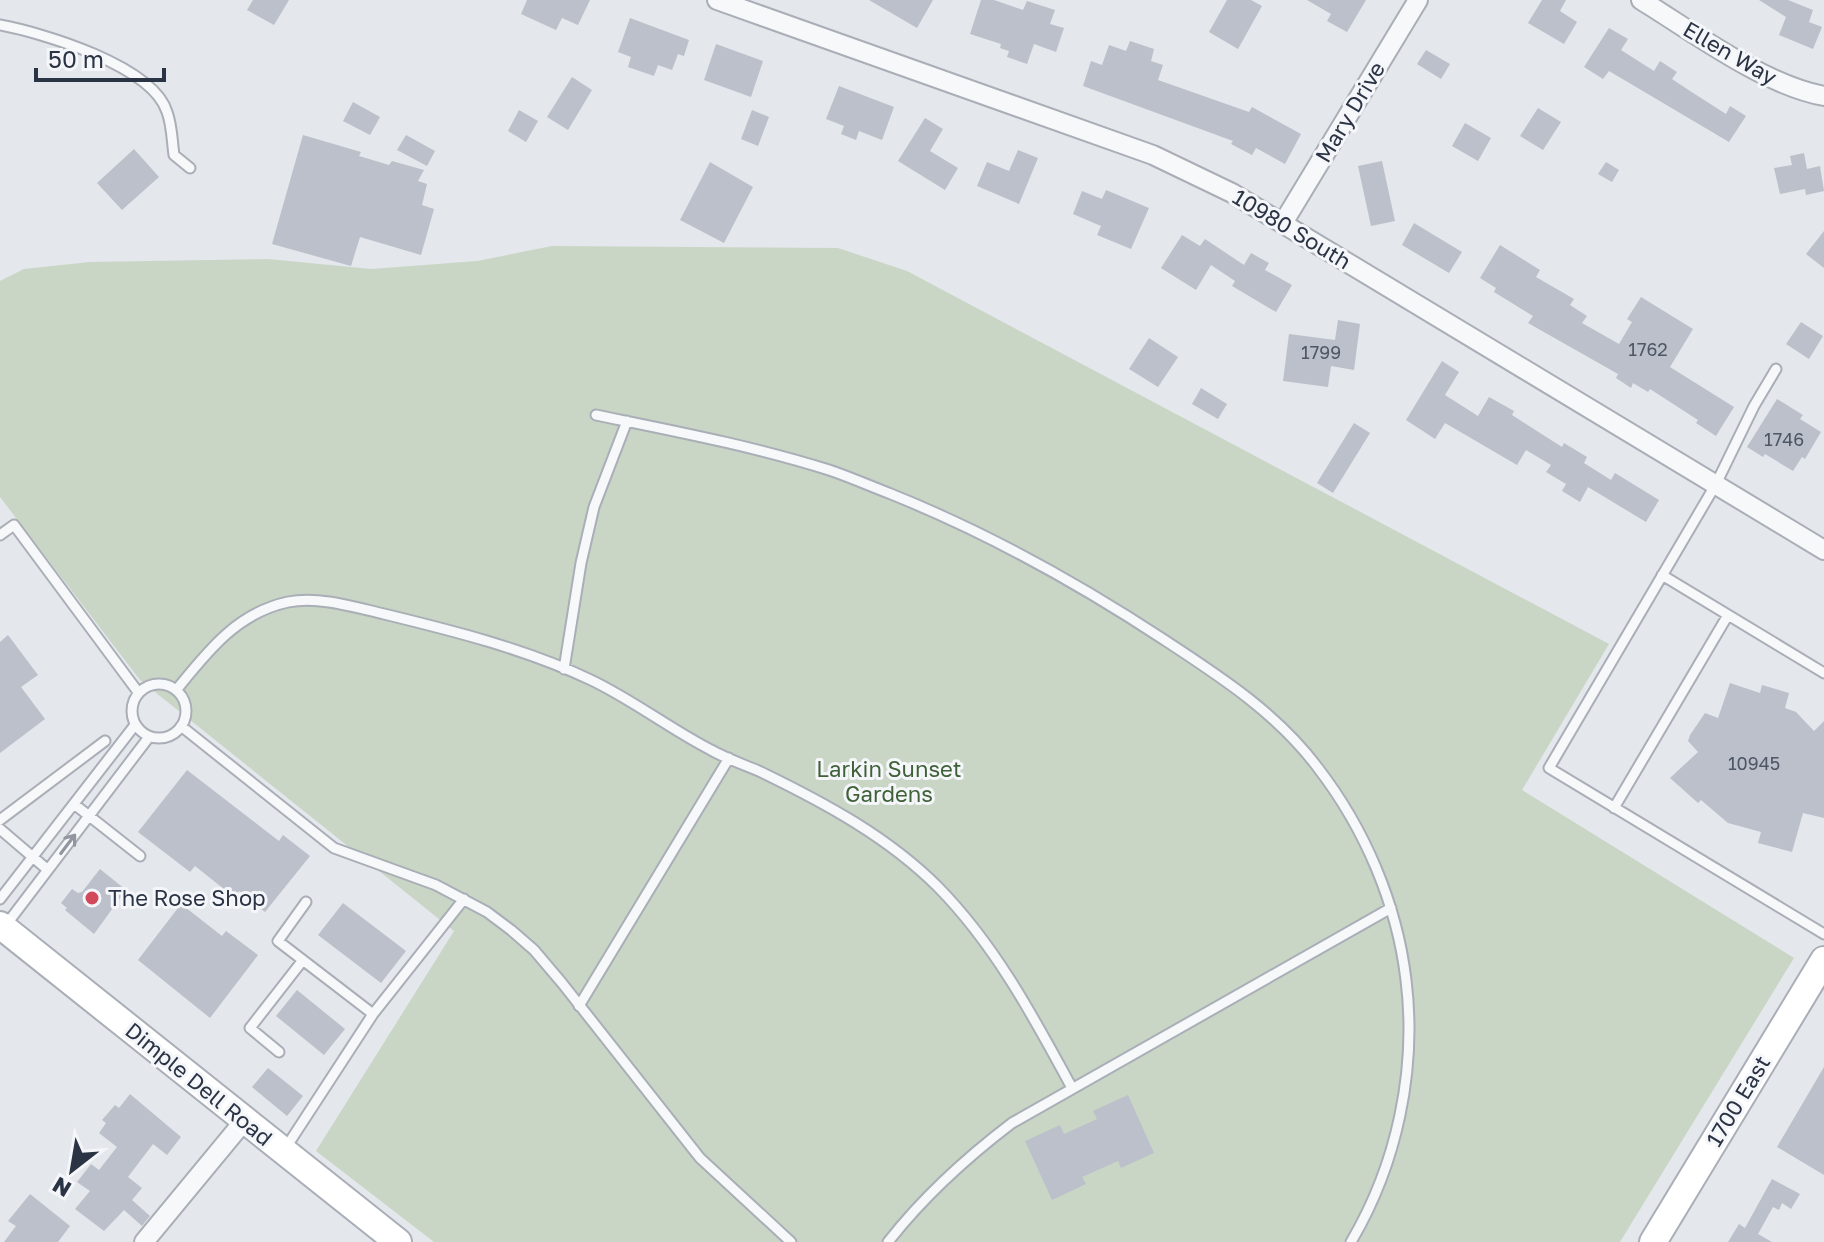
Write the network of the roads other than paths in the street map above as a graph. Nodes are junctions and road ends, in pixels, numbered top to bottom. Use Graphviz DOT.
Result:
graph roads {
  1 [pos="717,0"];
  2 [pos="1418,0"];
  3 [pos="1641,0"];
  4 [pos="0,25"];
  5 [pos="1824,96"];
  6 [pos="190,168"];
  7 [pos="1283,223"];
  8 [pos="1776,369"];
  9 [pos="596,415"];
  10 [pos="627,421"];
  11 [pos="1716,484"];
  12 [pos="0,535"];
  13 [pos="1824,550"];
  14 [pos="1662,575"];
  15 [pos="1728,615"];
  16 [pos="564,669"];
  17 [pos="1824,673"];
  18 [pos="177,689"];
  19 [pos="138,692"];
  20 [pos="135,725"];
  21 [pos="181,726"];
  22 [pos="149,737"];
  23 [pos="105,741"];
  24 [pos="114,752"];
  25 [pos="729,758"];
  26 [pos="128,764"];
  27 [pos="74,804"];
  28 [pos="1614,808"];
  29 [pos="89,816"];
  30 [pos="0,820"];
  31 [pos="0,829"];
  32 [pos="140,856"];
  33 [pos="33,857"];
  34 [pos="48,870"];
  35 [pos="0,899"];
  36 [pos="464,899"];
  37 [pos="306,902"];
  38 [pos="1391,908"];
  39 [pos="2,927"];
  40 [pos="1824,934"];
  41 [pos="303,960"];
  42 [pos="1824,960"];
  43 [pos="579,1006"];
  44 [pos="373,1014"];
  45 [pos="279,1052"];
  46 [pos="1072,1088"];
  47 [pos="244,1121"];
  48 [pos="283,1151"];
  49 [pos="144,1242"];
  50 [pos="398,1242"];
  51 [pos="791,1242"];
  52 [pos="888,1242"];
  53 [pos="1351,1242"];
  54 [pos="1653,1242"];
  1 -- 7 [label="street, 10980 South"];
  2 -- 7 [label="street, Mary Drive"];
  3 -- 5 [label="street, Ellen Way"];
  4 -- 6 [label="lane"];
  7 -- 11 [label="street, 10980 South"];
  8 -- 11 [label="lane"];
  9 -- 10 [label="lane"];
  10 -- 16 [label="lane"];
  10 -- 38 [label="lane"];
  11 -- 13 [label="street, 10980 South"];
  11 -- 14 [label="lane"];
  12 -- 19 [label="lane"];
  14 -- 15 [label="lane"];
  14 -- 28 [label="lane"];
  15 -- 17 [label="lane"];
  15 -- 28 [label="lane"];
  16 -- 18 [label="lane"];
  16 -- 25 [label="lane"];
  18 -- 19 [label="lane"];
  18 -- 21 [label="lane"];
  19 -- 20 [label="lane"];
  20 -- 22 [label="lane"];
  20 -- 24 [label="lane"];
  21 -- 22 [label="lane"];
  21 -- 36 [label="lane"];
  22 -- 26 [label="lane"];
  23 -- 30 [label="lane"];
  24 -- 26 [label="lane"];
  24 -- 27 [label="lane"];
  25 -- 43 [label="lane"];
  25 -- 46 [label="lane"];
  26 -- 29 [label="lane"];
  27 -- 29 [label="lane"];
  27 -- 33 [label="lane"];
  28 -- 40 [label="lane"];
  29 -- 32 [label="lane"];
  34 -- 29 [label="lane, one-way"];
  31 -- 33 [label="lane"];
  33 -- 34 [label="lane"];
  33 -- 35 [label="lane"];
  34 -- 39 [label="lane"];
  36 -- 43 [label="lane"];
  36 -- 44 [label="lane"];
  37 -- 41 [label="lane"];
  38 -- 46 [label="lane"];
  38 -- 53 [label="lane"];
  39 -- 47 [label="street, Dimple Dell Road"];
  41 -- 44 [label="lane"];
  41 -- 45 [label="lane"];
  42 -- 54 [label="street, 1700 East"];
  43 -- 51 [label="lane"];
  44 -- 48 [label="lane"];
  46 -- 52 [label="lane"];
  47 -- 48 [label="street, Dimple Dell Road"];
  47 -- 49 [label="street"];
  48 -- 50 [label="street, Dimple Dell Road"];
}
